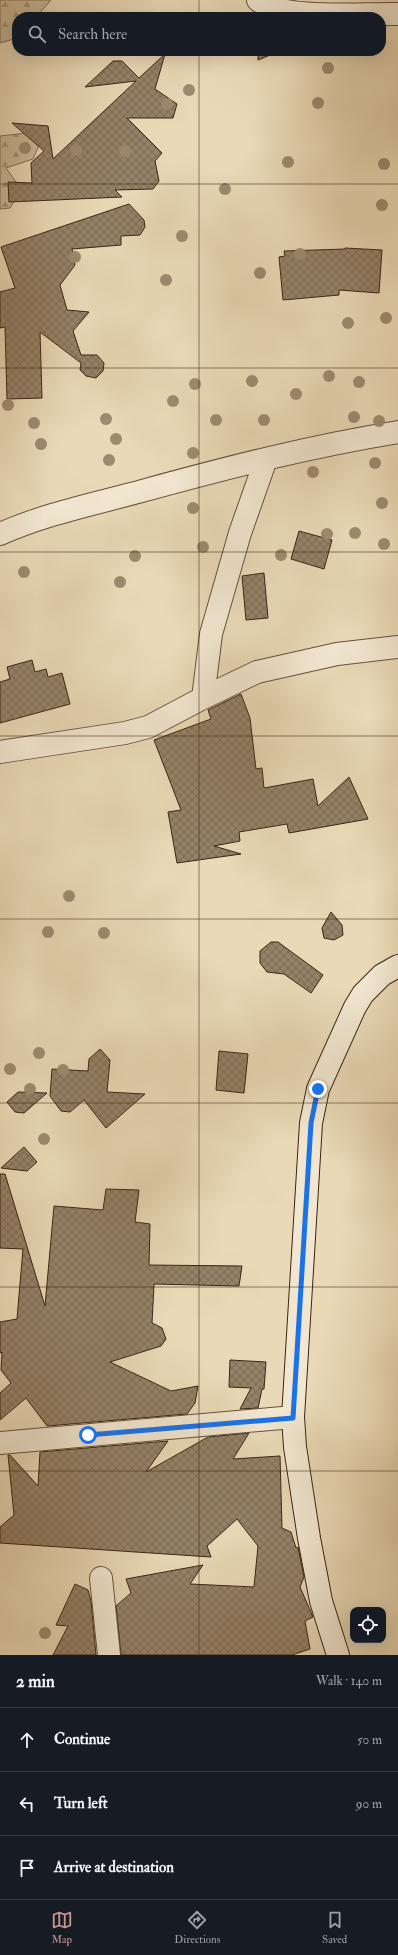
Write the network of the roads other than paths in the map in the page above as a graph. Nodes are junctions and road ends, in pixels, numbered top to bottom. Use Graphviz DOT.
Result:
graph roads {
  1 [pos="258,0"];
  2 [pos="289,12"];
  3 [pos="386,14"];
  4 [pos="398,14"];
  5 [pos="398,432"];
  6 [pos="266,459"];
  7 [pos="0,534"];
  8 [pos="398,647"];
  9 [pos="203,698"];
  10 [pos="0,752"];
  11 [pos="398,966"];
  12 [pos="293,1418"];
  13 [pos="0,1443"];
  14 [pos="101,1578"];
  15 [pos="110,1655"];
  16 [pos="338,1655"];
  1 -- 2 [label="street"];
  3 -- 4 [label="street"];
  5 -- 6 [label="street"];
  6 -- 7 [label="street"];
  6 -- 9 [label="street"];
  8 -- 9 [label="street"];
  9 -- 10 [label="street"];
  11 -- 12 [label="street"];
  12 -- 13 [label="street"];
  12 -- 16 [label="street"];
  14 -- 15 [label="street"];
}
